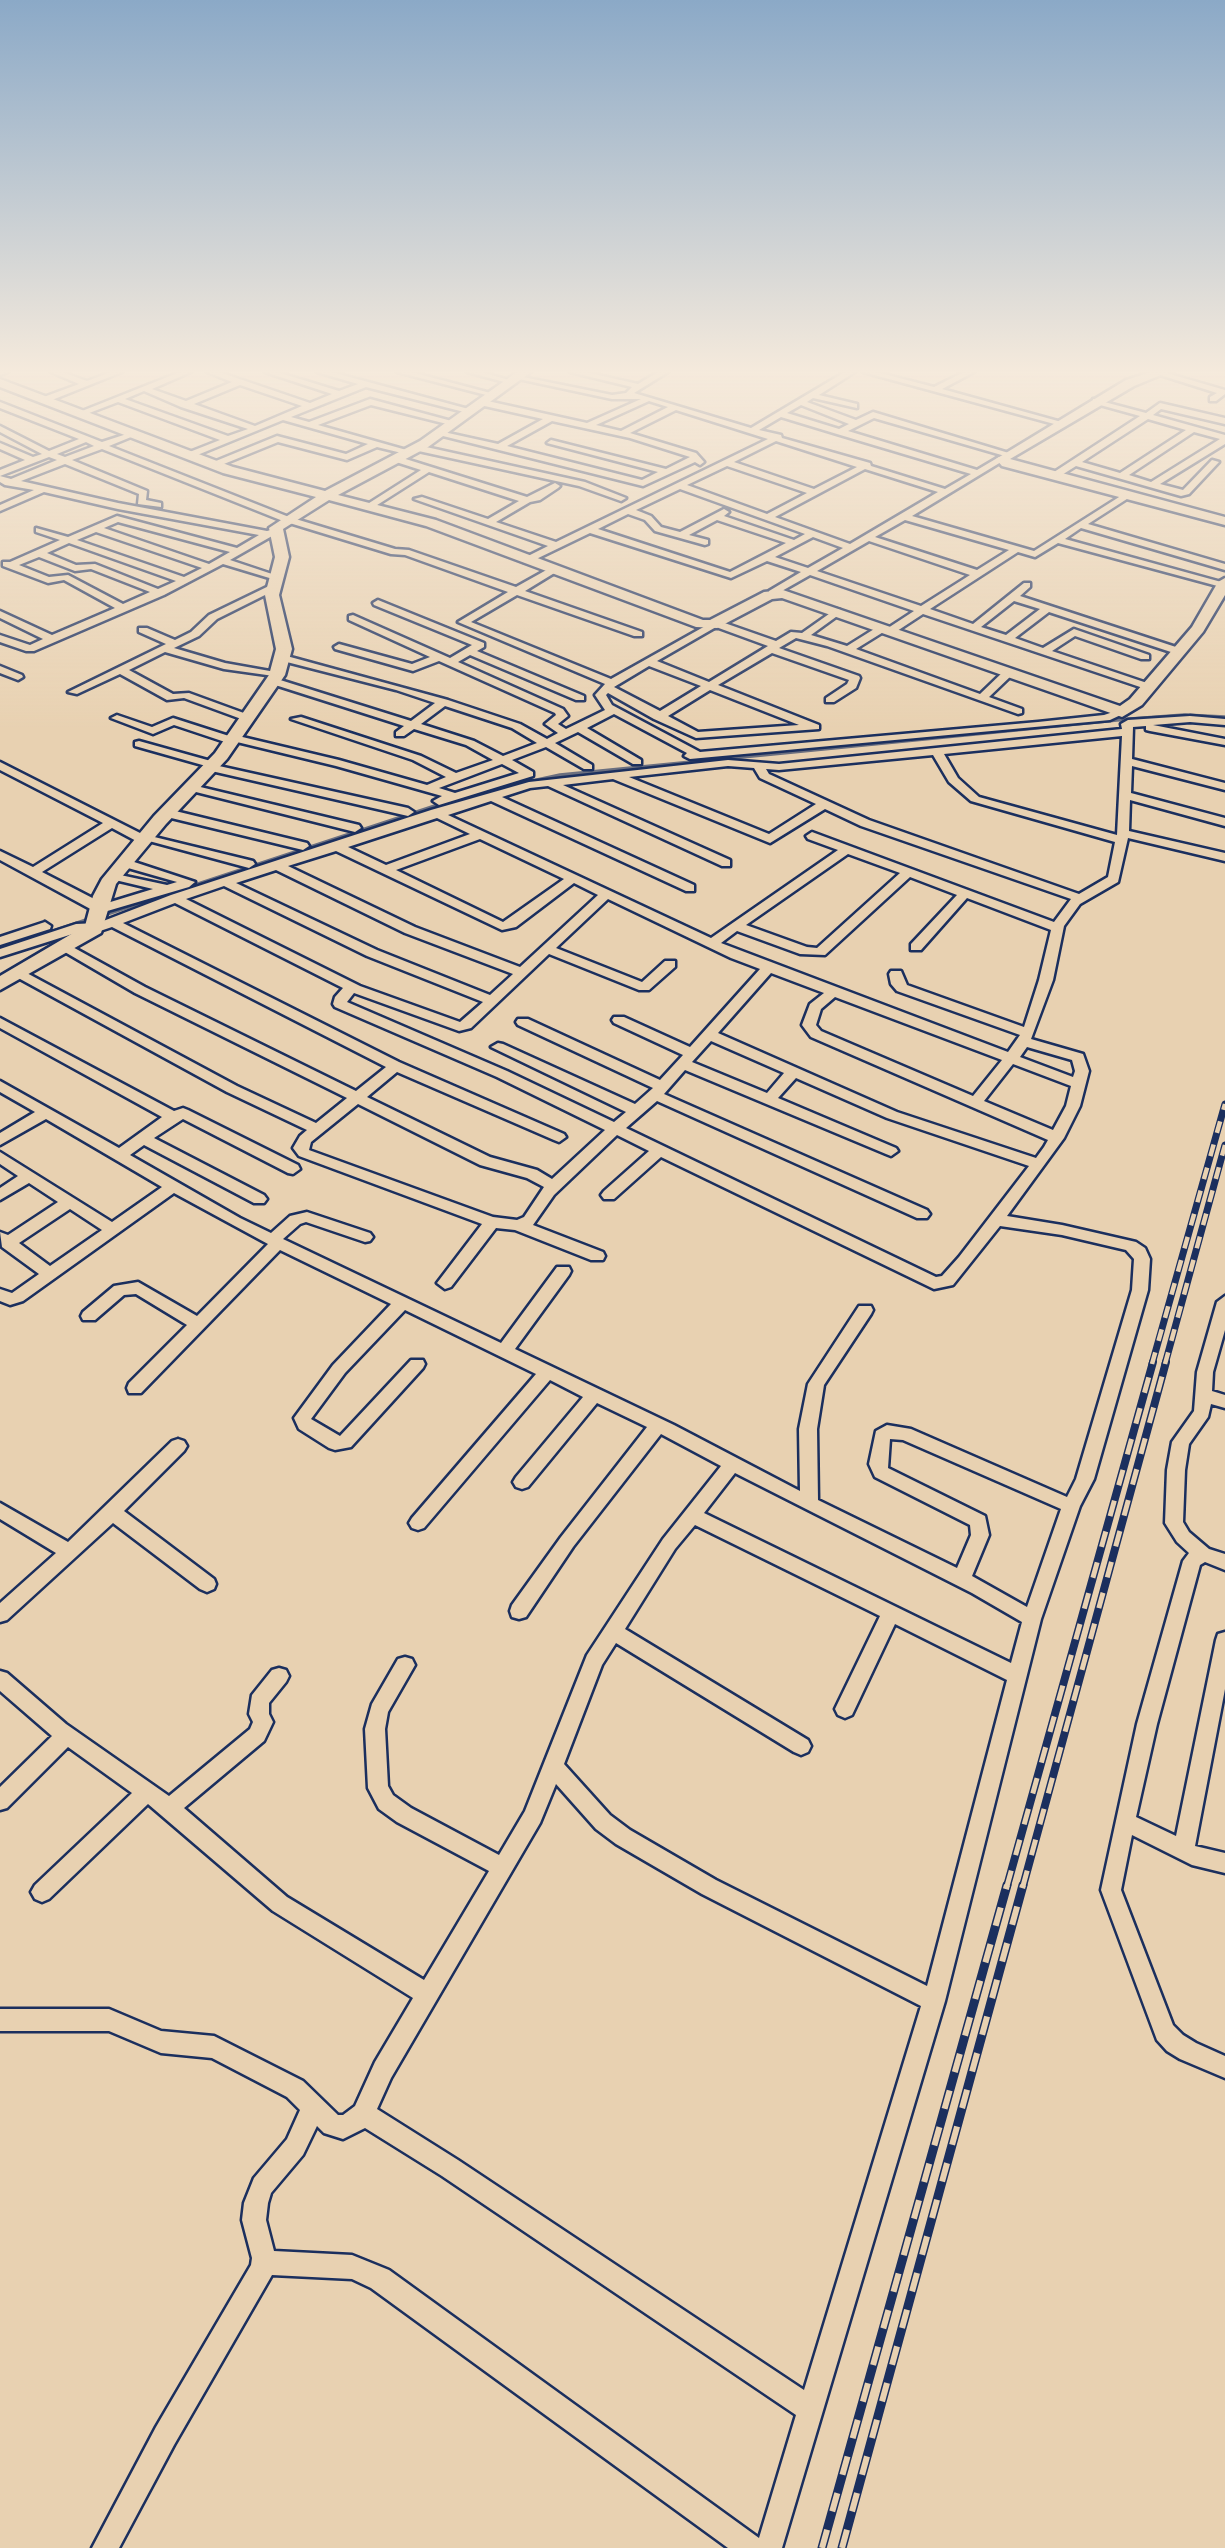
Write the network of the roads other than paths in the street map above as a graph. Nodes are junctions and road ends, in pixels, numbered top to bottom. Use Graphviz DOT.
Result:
graph roads {
  1 [pos="39,491"];
  2 [pos="45,491"];
  3 [pos="139,491"];
  4 [pos="196,491"];
  5 [pos="312,491"];
  6 [pos="336,491"];
  7 [pos="393,491"];
  8 [pos="499,491"];
  9 [pos="548,491"];
  10 [pos="582,491"];
  11 [pos="601,491"];
  12 [pos="671,491"];
  13 [pos="698,491"];
  14 [pos="809,491"];
  15 [pos="819,491"];
  16 [pos="943,491"];
  17 [pos="1112,491"];
  18 [pos="815,493"];
  19 [pos="328,495"];
  20 [pos="1127,495"];
  21 [pos="621,498"];
  22 [pos="419,499"];
  23 [pos="527,500"];
  24 [pos="141,502"];
  25 [pos="371,505"];
  26 [pos="642,505"];
  27 [pos="735,506"];
  28 [pos="0,508"];
  29 [pos="129,508"];
  30 [pos="455,511"];
  31 [pos="629,511"];
  32 [pos="199,512"];
  33 [pos="716,516"];
  34 [pos="902,516"];
  35 [pos="768,517"];
  36 [pos="1225,521"];
  37 [pos="490,522"];
  38 [pos="431,523"];
  39 [pos="1080,525"];
  40 [pos="95,528"];
  41 [pos="277,528"];
  42 [pos="39,530"];
  43 [pos="591,530"];
  44 [pos="814,533"];
  45 [pos="714,535"];
  46 [pos="680,536"];
  47 [pos="866,537"];
  48 [pos="69,540"];
  49 [pos="1057,540"];
  50 [pos="705,542"];
  51 [pos="794,543"];
  52 [pos="558,546"];
  53 [pos="850,547"];
  54 [pos="1015,550"];
  55 [pos="240,552"];
  56 [pos="38,553"];
  57 [pos="766,557"];
  58 [pos="681,559"];
  59 [pos="104,560"];
  60 [pos="527,560"];
  61 [pos="224,561"];
  62 [pos="5,564"];
  63 [pos="1225,567"];
  64 [pos="211,568"];
  65 [pos="553,570"];
  66 [pos="809,572"];
  67 [pos="978,574"];
  68 [pos="186,581"];
  69 [pos="275,582"];
  70 [pos="1224,584"];
  71 [pos="1027,585"];
  72 [pos="172,587"];
  73 [pos="514,592"];
  74 [pos="160,593"];
  75 [pos="773,593"];
  76 [pos="1013,597"];
  77 [pos="378,603"];
  78 [pos="923,608"];
  79 [pos="1048,608"];
  80 [pos="125,609"];
  81 [pos="836,612"];
  82 [pos="0,614"];
  83 [pos="353,618"];
  84 [pos="714,624"];
  85 [pos="976,626"];
  86 [pos="886,629"];
  87 [pos="143,631"];
  88 [pos="638,634"];
  89 [pos="805,635"];
  90 [pos="424,636"];
  91 [pos="0,638"];
  92 [pos="53,639"];
  93 [pos="1008,639"];
  94 [pos="171,646"];
  95 [pos="340,647"];
  96 [pos="774,647"];
  97 [pos="849,650"];
  98 [pos="1045,651"];
  99 [pos="1178,651"];
  100 [pos="471,652"];
  101 [pos="438,657"];
  102 [pos="1146,657"];
  103 [pos="283,658"];
  104 [pos="450,662"];
  105 [pos="649,662"];
  106 [pos="0,669"];
  107 [pos="120,670"];
  108 [pos="1008,673"];
  109 [pos="18,677"];
  110 [pos="275,678"];
  111 [pos="609,685"];
  112 [pos="709,686"];
  113 [pos="1149,687"];
  114 [pos="73,692"];
  115 [pos="580,698"];
  116 [pos="981,698"];
  117 [pos="830,700"];
  118 [pos="444,702"];
  119 [pos="614,710"];
  120 [pos="1018,711"];
  121 [pos="658,717"];
  122 [pos="117,718"];
  123 [pos="248,718"];
  124 [pos="297,719"];
  125 [pos="1128,720"];
  126 [pos="1225,722"];
  127 [pos="413,725"];
  128 [pos="815,727"];
  129 [pos="579,728"];
  130 [pos="400,734"];
  131 [pos="566,734"];
  132 [pos="232,740"];
  133 [pos="1225,742"];
  134 [pos="547,743"];
  135 [pos="139,744"];
  136 [pos="841,748"];
  137 [pos="936,750"];
  138 [pos="698,755"];
  139 [pos="505,760"];
  140 [pos="1125,761"];
  141 [pos="637,762"];
  142 [pos="0,765"];
  143 [pos="758,765"];
  144 [pos="212,766"];
  145 [pos="588,767"];
  146 [pos="529,774"];
  147 [pos="613,774"];
  148 [pos="456,778"];
  149 [pos="548,782"];
  150 [pos="1225,787"];
  151 [pos="192,788"];
  152 [pos="428,788"];
  153 [pos="1125,795"];
  154 [pos="454,796"];
  155 [pos="489,796"];
  156 [pos="822,805"];
  157 [pos="408,812"];
  158 [pos="167,813"];
  159 [pos="435,813"];
  160 [pos="1225,822"];
  161 [pos="111,823"];
  162 [pos="355,828"];
  163 [pos="482,834"];
  164 [pos="812,836"];
  165 [pos="1122,837"];
  166 [pos="145,838"];
  167 [pos="303,846"];
  168 [pos="336,846"];
  169 [pos="846,850"];
  170 [pos="0,855"];
  171 [pos="1225,857"];
  172 [pos="125,863"];
  173 [pos="726,863"];
  174 [pos="249,864"];
  175 [pos="276,865"];
  176 [pos="384,870"];
  177 [pos="32,873"];
  178 [pos="907,873"];
  179 [pos="115,876"];
  180 [pos="574,877"];
  181 [pos="225,882"];
  182 [pos="189,883"];
  183 [pos="690,888"];
  184 [pos="172,894"];
  185 [pos="606,894"];
  186 [pos="964,894"];
  187 [pos="1079,898"];
  188 [pos="100,918"];
  189 [pos="46,926"];
  190 [pos="735,926"];
  191 [pos="1057,928"];
  192 [pos="0,941"];
  193 [pos="712,943"];
  194 [pos="916,947"];
  195 [pos="64,948"];
  196 [pos="548,949"];
  197 [pos="0,953"];
  198 [pos="670,964"];
  199 [pos="769,968"];
  200 [pos="521,972"];
  201 [pos="18,974"];
  202 [pos="896,974"];
  203 [pos="0,984"];
  204 [pos="352,988"];
  205 [pos="833,992"];
  206 [pos="491,1000"];
  207 [pos="619,1020"];
  208 [pos="0,1022"];
  209 [pos="523,1022"];
  210 [pos="710,1035"];
  211 [pos="1026,1037"];
  212 [pos="498,1047"];
  213 [pos="689,1059"];
  214 [pos="1010,1059"];
  215 [pos="394,1065"];
  216 [pos="794,1071"];
  217 [pos="1079,1084"];
  218 [pos="0,1086"];
  219 [pos="659,1091"];
  220 [pos="358,1097"];
  221 [pos="769,1100"];
  222 [pos="975,1102"];
  223 [pos="637,1111"];
  224 [pos="46,1112"];
  225 [pos="173,1117"];
  226 [pos="318,1129"];
  227 [pos="616,1130"];
  228 [pos="559,1137"];
  229 [pos="143,1138"];
  230 [pos="1057,1138"];
  231 [pos="0,1140"];
  232 [pos="659,1150"];
  233 [pos="891,1152"];
  234 [pos="120,1155"];
  235 [pos="0,1157"];
  236 [pos="1038,1164"];
  237 [pos="293,1170"];
  238 [pos="29,1176"];
  239 [pos="174,1186"];
  240 [pos="554,1186"];
  241 [pos="0,1195"];
  242 [pos="609,1195"];
  243 [pos="259,1199"];
  244 [pos="69,1202"];
  245 [pos="922,1214"];
  246 [pos="996,1220"];
  247 [pos="492,1222"];
  248 [pos="517,1225"];
  249 [pos="112,1229"];
  250 [pos="365,1237"];
  251 [pos="4,1240"];
  252 [pos="275,1241"];
  253 [pos="597,1256"];
  254 [pos="563,1271"];
  255 [pos="49,1273"];
  256 [pos="445,1283"];
  257 [pos="0,1295"];
  258 [pos="404,1301"];
  259 [pos="1225,1302"];
  260 [pos="865,1310"];
  261 [pos="89,1316"];
  262 [pos="198,1324"];
  263 [pos="506,1350"];
  264 [pos="417,1364"];
  265 [pos="548,1371"];
  266 [pos="135,1388"];
  267 [pos="595,1394"];
  268 [pos="1204,1395"];
  269 [pos="1225,1402"];
  270 [pos="658,1425"];
  271 [pos="178,1446"];
  272 [pos="732,1464"];
  273 [pos="522,1482"];
  274 [pos="809,1504"];
  275 [pos="1071,1506"];
  276 [pos="0,1510"];
  277 [pos="112,1512"];
  278 [pos="692,1515"];
  279 [pos="418,1523"];
  280 [pos="69,1552"];
  281 [pos="1203,1554"];
  282 [pos="1225,1562"];
  283 [pos="961,1578"];
  284 [pos="207,1584"];
  285 [pos="519,1611"];
  286 [pos="0,1614"];
  287 [pos="890,1614"];
  288 [pos="1032,1619"];
  289 [pos="612,1631"];
  290 [pos="1225,1640"];
  291 [pos="405,1665"];
  292 [pos="279,1676"];
  293 [pos="1018,1676"];
  294 [pos="0,1679"];
  295 [pos="845,1709"];
  296 [pos="66,1736"];
  297 [pos="801,1746"];
  298 [pos="553,1766"];
  299 [pos="147,1792"];
  300 [pos="0,1801"];
  301 [pos="169,1808"];
  302 [pos="1126,1822"];
  303 [pos="1184,1849"];
  304 [pos="1225,1863"];
  305 [pos="503,1868"];
  306 [pos="42,1892"];
  307 [pos="428,1995"];
  308 [pos="934,2001"];
  309 [pos="0,2020"];
  310 [pos="1225,2067"];
  311 [pos="313,2109"];
  312 [pos="363,2114"];
  313 [pos="264,2263"];
  314 [pos="810,2409"];
  315 [pos="105,2548"];
  316 [pos="750,2548"];
  317 [pos="769,2548"];
  1 -- 28 [label="street"];
  2 -- 29 [label="street"];
  3 -- 24 [label="street"];
  4 -- 41 [label="street"];
  5 -- 19 [label="street"];
  6 -- 19 [label="street"];
  7 -- 25 [label="street"];
  8 -- 23 [label="street"];
  9 -- 23 [label="street"];
  10 -- 21 [label="street"];
  11 -- 21 [label="street"];
  12 -- 26 [label="street"];
  13 -- 27 [label="street"];
  14 -- 18 [label="street"];
  15 -- 18 [label="street"];
  16 -- 34 [label="street"];
  17 -- 20 [label="street"];
  18 -- 35 [label="street"];
  19 -- 25 [label="street"];
  19 -- 41 [label="street"];
  20 -- 36 [label="street"];
  20 -- 39 [label="street"];
  21 -- 26 [label="street"];
  22 -- 30 [label="street"];
  23 -- 37 [label="street"];
  24 -- 29 [label="street"];
  24 -- 32 [label="street"];
  25 -- 38 [label="street"];
  26 -- 31 [label="street"];
  27 -- 33 [label="street"];
  27 -- 35 [label="street"];
  29 -- 41 [label="street"];
  30 -- 37 [label="street"];
  30 -- 38 [label="street"];
  31 -- 43 [label="street"];
  31 -- 46 [label="street"];
  33 -- 46 [label="street"];
  33 -- 51 [label="street"];
  34 -- 47 [label="street"];
  34 -- 54 [label="street"];
  35 -- 44 [label="street"];
  37 -- 52 [label="street"];
  38 -- 60 [label="street"];
  39 -- 49 [label="street"];
  39 -- 63 [label="street"];
  40 -- 48 [label="street"];
  40 -- 55 [label="street"];
  40 -- 64 [label="street"];
  41 -- 55 [label="street"];
  41 -- 69 [label="street"];
  41 -- 73 [label="street"];
  42 -- 48 [label="street"];
  43 -- 52 [label="street"];
  43 -- 58 [label="street"];
  44 -- 51 [label="street"];
  44 -- 53 [label="street"];
  45 -- 50 [label="street"];
  46 -- 50 [label="street"];
  47 -- 53 [label="street"];
  47 -- 67 [label="street"];
  48 -- 56 [label="street"];
  48 -- 68 [label="street"];
  49 -- 54 [label="street"];
  49 -- 70 [label="street"];
  50 -- 58 [label="street"];
  51 -- 57 [label="street"];
  52 -- 60 [label="street"];
  53 -- 66 [label="street"];
  54 -- 67 [label="street"];
  55 -- 61 [label="street"];
  56 -- 62 [label="street"];
  56 -- 74 [label="street"];
  57 -- 58 [label="street"];
  57 -- 66 [label="street"];
  59 -- 72 [label="street"];
  60 -- 65 [label="street"];
  61 -- 64 [label="street"];
  61 -- 69 [label="street"];
  62 -- 80 [label="street"];
  64 -- 68 [label="street"];
  65 -- 73 [label="street"];
  65 -- 84 [label="street"];
  66 -- 75 [label="street"];
  66 -- 78 [label="street"];
  67 -- 78 [label="street"];
  68 -- 72 [label="street"];
  69 -- 94 [label="street"];
  69 -- 103 [label="street"];
  70 -- 99 [label="street"];
  71 -- 76 [label="street"];
  72 -- 74 [label="street"];
  73 -- 88 [label="street"];
  73 -- 111 [label="street"];
  74 -- 80 [label="street"];
  75 -- 81 [label="street"];
  75 -- 84 [label="street"];
  76 -- 79 [label="street"];
  76 -- 85 [label="street"];
  77 -- 90 [label="street"];
  78 -- 85 [label="street"];
  78 -- 86 [label="street"];
  79 -- 93 [label="street"];
  79 -- 99 [label="street"];
  80 -- 92 [label="street"];
  81 -- 86 [label="street"];
  81 -- 89 [label="street"];
  82 -- 92 [label="street"];
  83 -- 90 [label="street"];
  84 -- 96 [label="street"];
  84 -- 105 [label="street"];
  85 -- 93 [label="street"];
  86 -- 97 [label="street"];
  86 -- 108 [label="street"];
  87 -- 94 [label="street"];
  89 -- 96 [label="street"];
  89 -- 97 [label="street"];
  90 -- 100 [label="street"];
  90 -- 101 [label="street"];
  91 -- 92 [label="street"];
  93 -- 98 [label="street"];
  94 -- 107 [label="street"];
  94 -- 110 [label="street"];
  95 -- 101 [label="street"];
  96 -- 112 [label="street"];
  96 -- 117 [label="street"];
  97 -- 116 [label="street"];
  98 -- 102 [label="street"];
  98 -- 113 [label="street"];
  99 -- 113 [label="street"];
  100 -- 104 [label="street"];
  100 -- 115 [label="street"];
  101 -- 104 [label="street"];
  103 -- 110 [label="street"];
  103 -- 118 [label="street"];
  104 -- 131 [label="street"];
  105 -- 111 [label="street"];
  105 -- 112 [label="street"];
  106 -- 109 [label="street"];
  107 -- 114 [label="street"];
  107 -- 123 [label="street"];
  108 -- 116 [label="street"];
  108 -- 125 [label="street"];
  110 -- 123 [label="street"];
  110 -- 127 [label="street"];
  111 -- 119 [label="street"];
  111 -- 121 [label="street"];
  112 -- 121 [label="street"];
  112 -- 128 [label="street"];
  113 -- 125 [label="street"];
  116 -- 120 [label="street"];
  118 -- 127 [label="street"];
  118 -- 134 [label="street"];
  119 -- 129 [label="street"];
  119 -- 138 [label="street"];
  121 -- 128 [label="street"];
  122 -- 132 [label="street"];
  123 -- 132 [label="street"];
  124 -- 148 [label="street"];
  125 -- 126 [label="street"];
  125 -- 133 [label="street"];
  125 -- 136 [label="street"];
  125 -- 137 [label="street"];
  125 -- 140 [label="street"];
  127 -- 130 [label="street"];
  127 -- 139 [label="street"];
  128 -- 136 [label="street"];
  129 -- 131 [label="street"];
  129 -- 141 [label="street"];
  131 -- 134 [label="street"];
  132 -- 144 [label="street"];
  132 -- 152 [label="street"];
  134 -- 139 [label="street"];
  134 -- 145 [label="street"];
  135 -- 144 [label="street"];
  136 -- 137 [label="street"];
  136 -- 138 [label="street"];
  136 -- 143 [label="street"];
  137 -- 165 [label="street"];
  138 -- 141 [label="street"];
  139 -- 146 [label="street"];
  139 -- 148 [label="street"];
  140 -- 150 [label="street"];
  140 -- 153 [label="street"];
  141 -- 145 [label="street"];
  142 -- 161 [label="street"];
  143 -- 147 [label="street"];
  143 -- 156 [label="street"];
  144 -- 151 [label="street"];
  144 -- 157 [label="street"];
  145 -- 146 [label="street"];
  146 -- 154 [label="street"];
  147 -- 149 [label="street"];
  147 -- 156 [label="street"];
  148 -- 152 [label="street"];
  149 -- 155 [label="street"];
  149 -- 173 [label="street"];
  151 -- 158 [label="street"];
  151 -- 162 [label="street"];
  152 -- 154 [label="street"];
  153 -- 160 [label="street"];
  153 -- 165 [label="street"];
  154 -- 157 [label="street"];
  155 -- 159 [label="street"];
  155 -- 183 [label="street"];
  156 -- 187 [label="street"];
  157 -- 162 [label="street"];
  158 -- 166 [label="street"];
  158 -- 167 [label="street"];
  159 -- 163 [label="street"];
  159 -- 168 [label="street"];
  161 -- 166 [label="street"];
  161 -- 177 [label="street"];
  162 -- 167 [label="street"];
  163 -- 176 [label="street"];
  163 -- 180 [label="street"];
  164 -- 169 [label="street"];
  165 -- 171 [label="street"];
  165 -- 187 [label="street"];
  166 -- 172 [label="street"];
  166 -- 174 [label="street"];
  167 -- 174 [label="street"];
  168 -- 175 [label="street"];
  168 -- 176 [label="street"];
  169 -- 178 [label="street"];
  169 -- 190 [label="street"];
  170 -- 177 [label="street"];
  172 -- 179 [label="street"];
  172 -- 182 [label="street"];
  174 -- 182 [label="street"];
  175 -- 181 [label="street"];
  175 -- 200 [label="street"];
  176 -- 180 [label="street"];
  177 -- 188 [label="street"];
  178 -- 186 [label="street"];
  178 -- 190 [label="street"];
  179 -- 184 [label="street"];
  179 -- 188 [label="street"];
  180 -- 185 [label="street"];
  181 -- 184 [label="street"];
  181 -- 206 [label="street"];
  182 -- 184 [label="street"];
  184 -- 188 [label="street"];
  184 -- 204 [label="street"];
  185 -- 193 [label="street"];
  185 -- 196 [label="street"];
  186 -- 191 [label="street"];
  186 -- 194 [label="street"];
  187 -- 191 [label="street"];
  188 -- 195 [label="street"];
  188 -- 197 [label="street"];
  188 -- 215 [label="street"];
  189 -- 192 [label="street"];
  190 -- 193 [label="street"];
  191 -- 211 [label="street"];
  193 -- 199 [label="street"];
  195 -- 201 [label="street"];
  195 -- 220 [label="street"];
  196 -- 198 [label="street"];
  196 -- 200 [label="street"];
  199 -- 205 [label="street"];
  199 -- 210 [label="street"];
  200 -- 206 [label="street"];
  201 -- 203 [label="street"];
  201 -- 226 [label="street"];
  202 -- 211 [label="street"];
  204 -- 206 [label="street"];
  204 -- 227 [label="street"];
  205 -- 214 [label="street"];
  205 -- 222 [label="street"];
  207 -- 213 [label="street"];
  208 -- 225 [label="street"];
  209 -- 219 [label="street"];
  210 -- 213 [label="street"];
  210 -- 216 [label="street"];
  211 -- 214 [label="street"];
  211 -- 217 [label="street"];
  212 -- 223 [label="street"];
  213 -- 219 [label="street"];
  213 -- 221 [label="street"];
  214 -- 217 [label="street"];
  214 -- 222 [label="street"];
  215 -- 220 [label="street"];
  215 -- 228 [label="street"];
  216 -- 221 [label="street"];
  216 -- 236 [label="street"];
  217 -- 230 [label="street"];
  218 -- 224 [label="street"];
  219 -- 223 [label="street"];
  219 -- 245 [label="street"];
  220 -- 226 [label="street"];
  220 -- 240 [label="street"];
  221 -- 233 [label="street"];
  222 -- 230 [label="street"];
  223 -- 227 [label="street"];
  224 -- 231 [label="street"];
  224 -- 234 [label="street"];
  225 -- 229 [label="street"];
  225 -- 237 [label="street"];
  226 -- 247 [label="street"];
  227 -- 232 [label="street"];
  227 -- 240 [label="street"];
  229 -- 234 [label="street"];
  229 -- 243 [label="street"];
  230 -- 236 [label="street"];
  232 -- 242 [label="street"];
  232 -- 246 [label="street"];
  234 -- 239 [label="street"];
  235 -- 238 [label="street"];
  236 -- 246 [label="street"];
  238 -- 241 [label="street"];
  238 -- 244 [label="street"];
  239 -- 249 [label="street"];
  239 -- 252 [label="street"];
  240 -- 248 [label="street"];
  244 -- 249 [label="street"];
  244 -- 251 [label="street"];
  246 -- 275 [label="street"];
  247 -- 248 [label="street"];
  247 -- 256 [label="street"];
  248 -- 253 [label="street"];
  249 -- 255 [label="street"];
  250 -- 252 [label="street"];
  251 -- 255 [label="street"];
  252 -- 258 [label="street"];
  252 -- 262 [label="street"];
  254 -- 263 [label="street"];
  255 -- 257 [label="street"];
  258 -- 263 [label="street"];
  258 -- 264 [label="street"];
  259 -- 268 [label="street"];
  260 -- 274 [label="street"];
  261 -- 262 [label="street"];
  262 -- 266 [label="street"];
  263 -- 265 [label="street"];
  265 -- 267 [label="street"];
  265 -- 279 [label="street"];
  267 -- 270 [label="street"];
  267 -- 273 [label="street"];
  268 -- 269 [label="street"];
  268 -- 281 [label="street"];
  270 -- 272 [label="street"];
  270 -- 285 [label="street"];
  271 -- 277 [label="street"];
  272 -- 274 [label="street"];
  272 -- 278 [label="street"];
  274 -- 283 [label="street"];
  275 -- 283 [label="street"];
  275 -- 288 [label="street"];
  276 -- 280 [label="street"];
  277 -- 280 [label="street"];
  277 -- 284 [label="street"];
  278 -- 287 [label="street"];
  278 -- 289 [label="street"];
  280 -- 286 [label="street"];
  281 -- 282 [label="street"];
  281 -- 302 [label="street"];
  283 -- 288 [label="street"];
  287 -- 293 [label="street"];
  287 -- 295 [label="street"];
  288 -- 293 [label="street"];
  289 -- 297 [label="street"];
  289 -- 298 [label="street"];
  290 -- 303 [label="street"];
  291 -- 305 [label="street"];
  292 -- 301 [label="street"];
  293 -- 308 [label="street"];
  294 -- 296 [label="street"];
  296 -- 299 [label="street"];
  296 -- 300 [label="street"];
  298 -- 305 [label="street"];
  298 -- 308 [label="street"];
  299 -- 301 [label="street"];
  299 -- 306 [label="street"];
  301 -- 307 [label="street"];
  302 -- 303 [label="street"];
  302 -- 310 [label="street"];
  303 -- 304 [label="street"];
  305 -- 307 [label="street"];
  307 -- 312 [label="street"];
  308 -- 314 [label="street"];
  309 -- 311 [label="street"];
  311 -- 312 [label="street"];
  311 -- 313 [label="street"];
  312 -- 314 [label="street"];
  313 -- 315 [label="street"];
  313 -- 316 [label="street"];
  314 -- 317 [label="street"];
}
